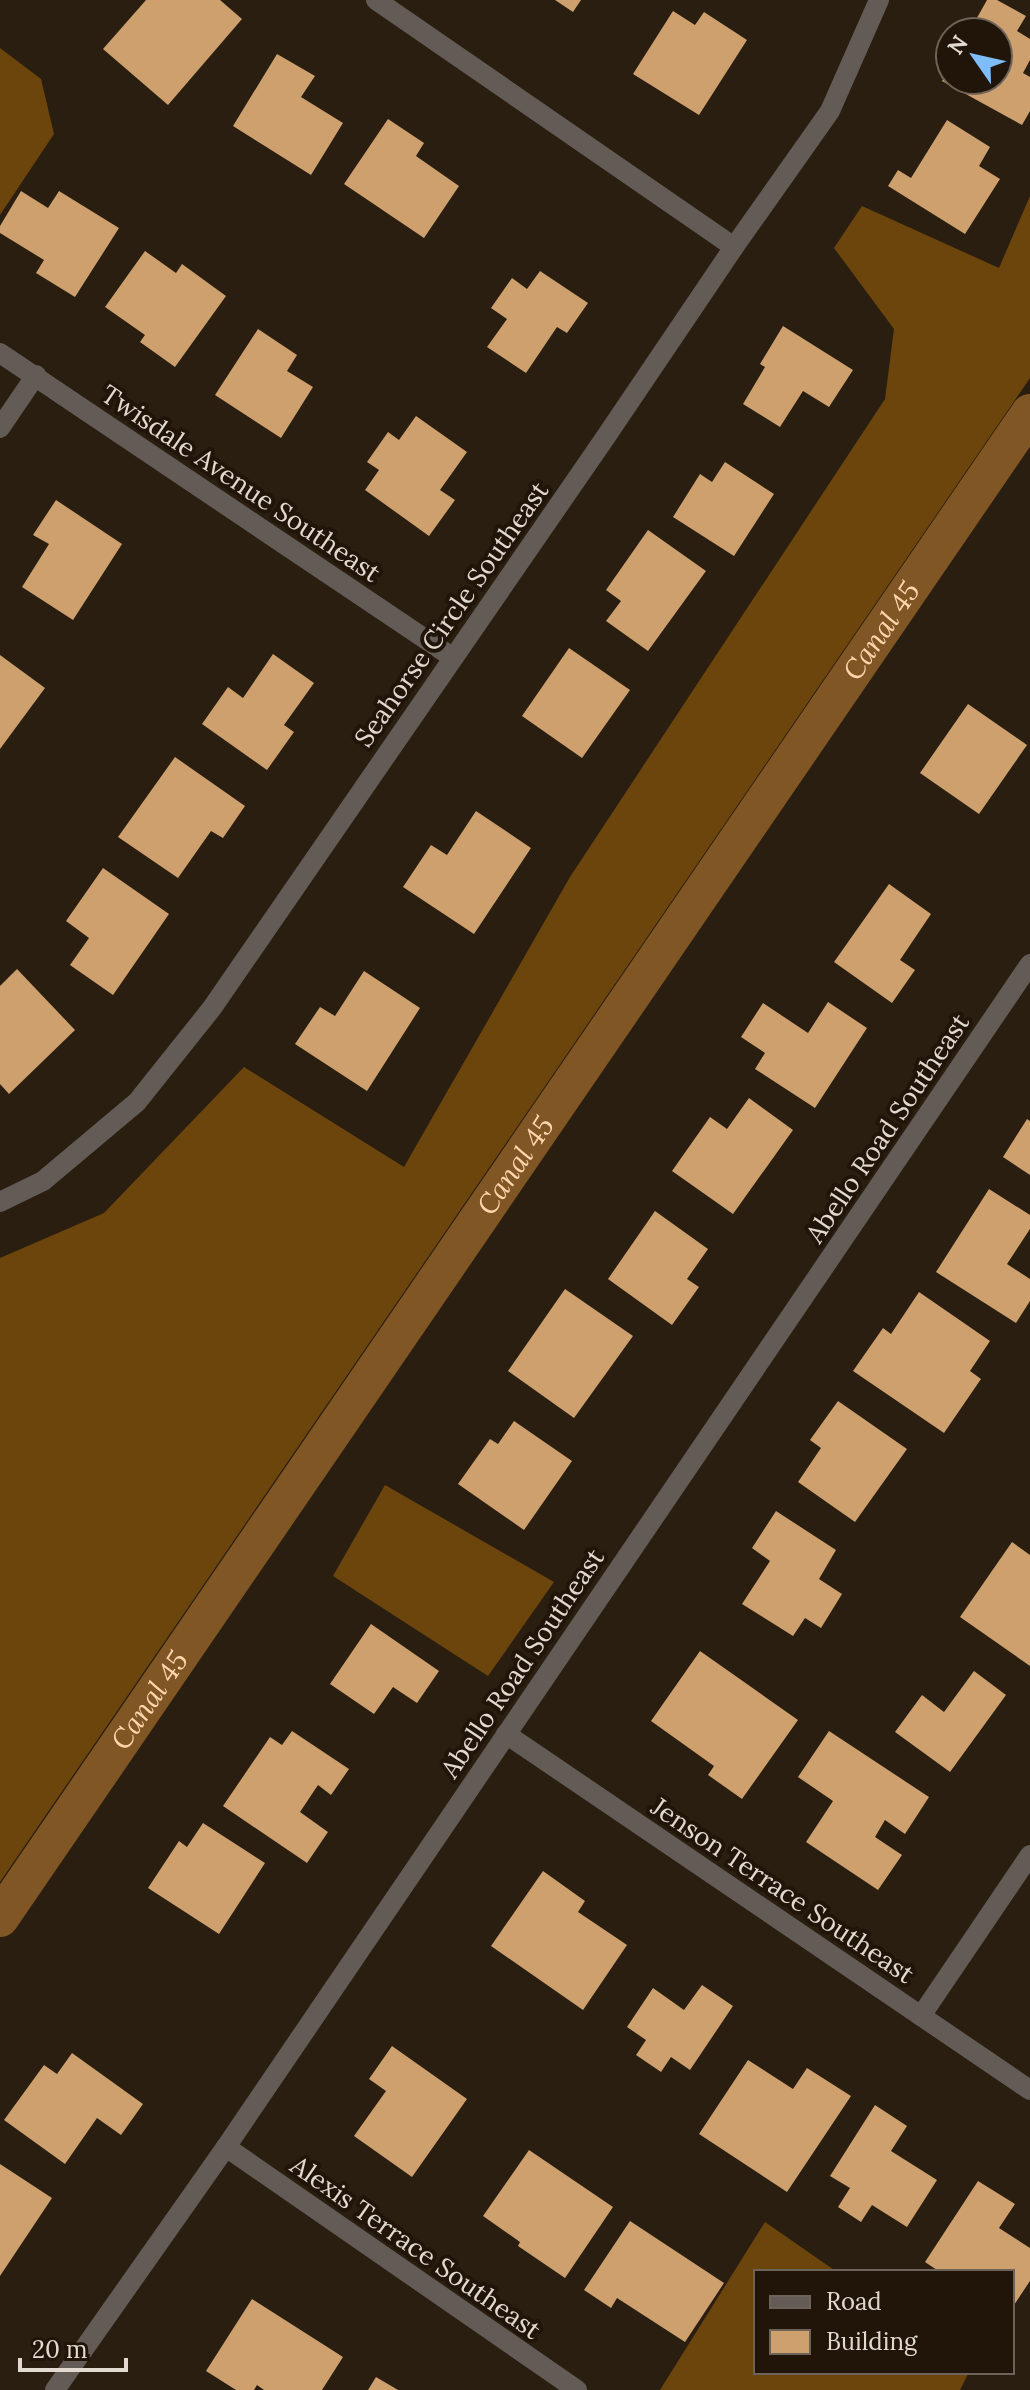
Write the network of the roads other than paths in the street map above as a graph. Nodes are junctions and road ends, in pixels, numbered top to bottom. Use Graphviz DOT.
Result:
graph roads {
  1 [pos="376,0"];
  2 [pos="879,0"];
  3 [pos="734,247"];
  4 [pos="0,353"];
  5 [pos="36,375"];
  6 [pos="0,428"];
  7 [pos="452,657"];
  8 [pos="1030,964"];
  9 [pos="0,1202"];
  10 [pos="506,1734"];
  11 [pos="1030,1855"];
  12 [pos="921,2016"];
  13 [pos="1030,2090"];
  14 [pos="226,2147"];
  15 [pos="55,2390"];
  16 [pos="577,2390"];
  1 -- 3 [label="street"];
  2 -- 3 [label="street, Seahorse Circle Southeast"];
  3 -- 7 [label="street, Seahorse Circle Southeast"];
  4 -- 5 [label="street, Twisdale Avenue Southeast"];
  5 -- 6 [label="street"];
  5 -- 7 [label="street, Twisdale Avenue Southeast"];
  7 -- 9 [label="street, Seahorse Circle Southeast"];
  8 -- 10 [label="street, Abello Road Southeast"];
  10 -- 12 [label="street, Jenson Terrace Southeast"];
  10 -- 14 [label="street, Abello Road Southeast"];
  11 -- 12 [label="street"];
  12 -- 13 [label="street, Jenson Terrace Southeast"];
  14 -- 15 [label="street, Abello Road Southeast"];
  14 -- 16 [label="street, Alexis Terrace Southeast"];
}
